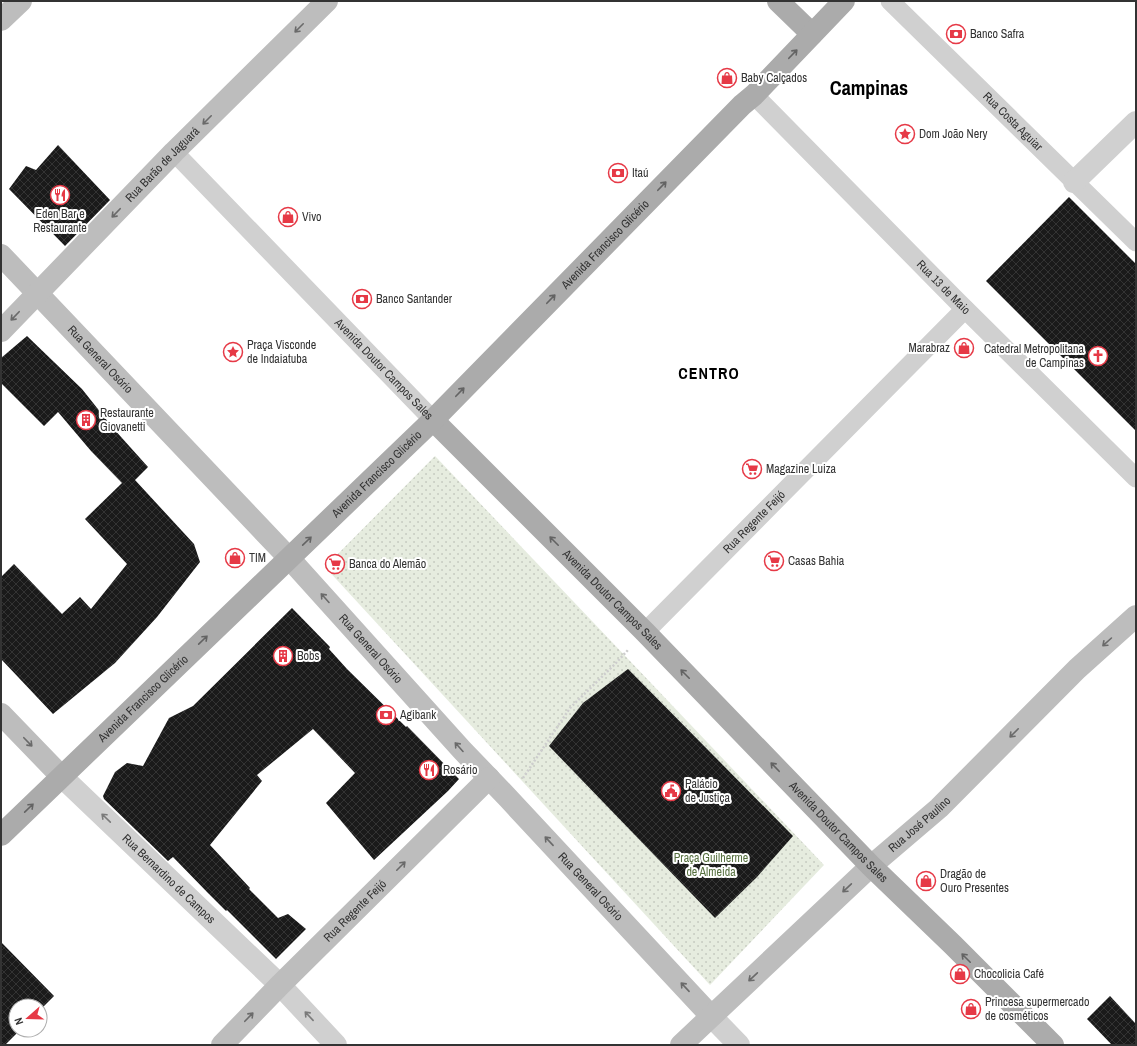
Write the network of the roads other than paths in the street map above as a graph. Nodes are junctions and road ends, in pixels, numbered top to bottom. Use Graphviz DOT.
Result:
graph roads {
  1 [pos="20,1"];
  2 [pos="327,1"];
  3 [pos="778,1"];
  4 [pos="844,1"];
  5 [pos="890,1"];
  6 [pos="1,20"];
  7 [pos="812,34"];
  8 [pos="754,95"];
  9 [pos="1136,122"];
  10 [pos="174,152"];
  11 [pos="1074,182"];
  12 [pos="1136,242"];
  13 [pos="1,255"];
  14 [pos="38,293"];
  15 [pos="965,309"];
  16 [pos="1,331"];
  17 [pos="433,420"];
  18 [pos="1136,478"];
  19 [pos="289,558"];
  20 [pos="1136,616"];
  21 [pos="644,632"];
  22 [pos="1,714"];
  23 [pos="61,776"];
  24 [pos="489,778"];
  25 [pos="1,835"];
  26 [pos="871,866"];
  27 [pos="280,985"];
  28 [pos="711,1016"];
  29 [pos="222,1045"];
  30 [pos="336,1045"];
  31 [pos="681,1045"];
  32 [pos="739,1045"];
  33 [pos="1053,1045"];
  1 -- 6 [label="main road"];
  2 -- 10 [label="main road, Rua Barão de Jaguará, one-way"];
  3 -- 7 [label="main road"];
  4 -- 7 [label="main road, Avenida Francisco Glicério"];
  5 -- 11 [label="street, Rua Costa Aguiar"];
  8 -- 7 [label="main road, Avenida Francisco Glicério, one-way"];
  8 -- 15 [label="street, Rua 13 de Maio"];
  17 -- 8 [label="main road, Avenida Francisco Glicério, one-way"];
  9 -- 11 [label="street"];
  10 -- 14 [label="main road, Rua Barão de Jaguará, one-way"];
  10 -- 17 [label="street, Avenida Doutor Campos Sales"];
  11 -- 12 [label="street, Rua Costa Aguiar"];
  13 -- 14 [label="main road, Rua General Osório"];
  14 -- 16 [label="main road, Rua Barão de Jaguará, one-way"];
  14 -- 19 [label="main road, Rua General Osório"];
  15 -- 18 [label="street, Rua 13 de Maio"];
  15 -- 21 [label="street, Rua Regente Feijó"];
  19 -- 17 [label="main road, Avenida Francisco Glicério, one-way"];
  21 -- 17 [label="main road, Avenida Doutor Campos Sales, one-way"];
  23 -- 19 [label="main road, Avenida Francisco Glicério, one-way"];
  24 -- 19 [label="main road, Rua General Osório, one-way"];
  20 -- 26 [label="main road, Rua José Paulino, one-way"];
  26 -- 21 [label="main road, Avenida Doutor Campos Sales, one-way"];
  22 -- 23 [label="main road, Rua Bernardino de Campos, one-way"];
  25 -- 23 [label="main road, Avenida Francisco Glicério, one-way"];
  27 -- 23 [label="street, Rua Bernardino de Campos, one-way"];
  27 -- 24 [label="main road, Rua Regente Feijó, one-way"];
  28 -- 24 [label="main road, Rua General Osório, one-way"];
  26 -- 28 [label="main road, Rua José Paulino, one-way"];
  33 -- 26 [label="main road, Avenida Doutor Campos Sales, one-way"];
  29 -- 27 [label="main road, Rua Regente Feijó, one-way"];
  30 -- 27 [label="street, Rua Bernardino de Campos, one-way"];
  28 -- 31 [label="main road, Rua José Paulino"];
  28 -- 32 [label="street, Rua General Osório"];
}
